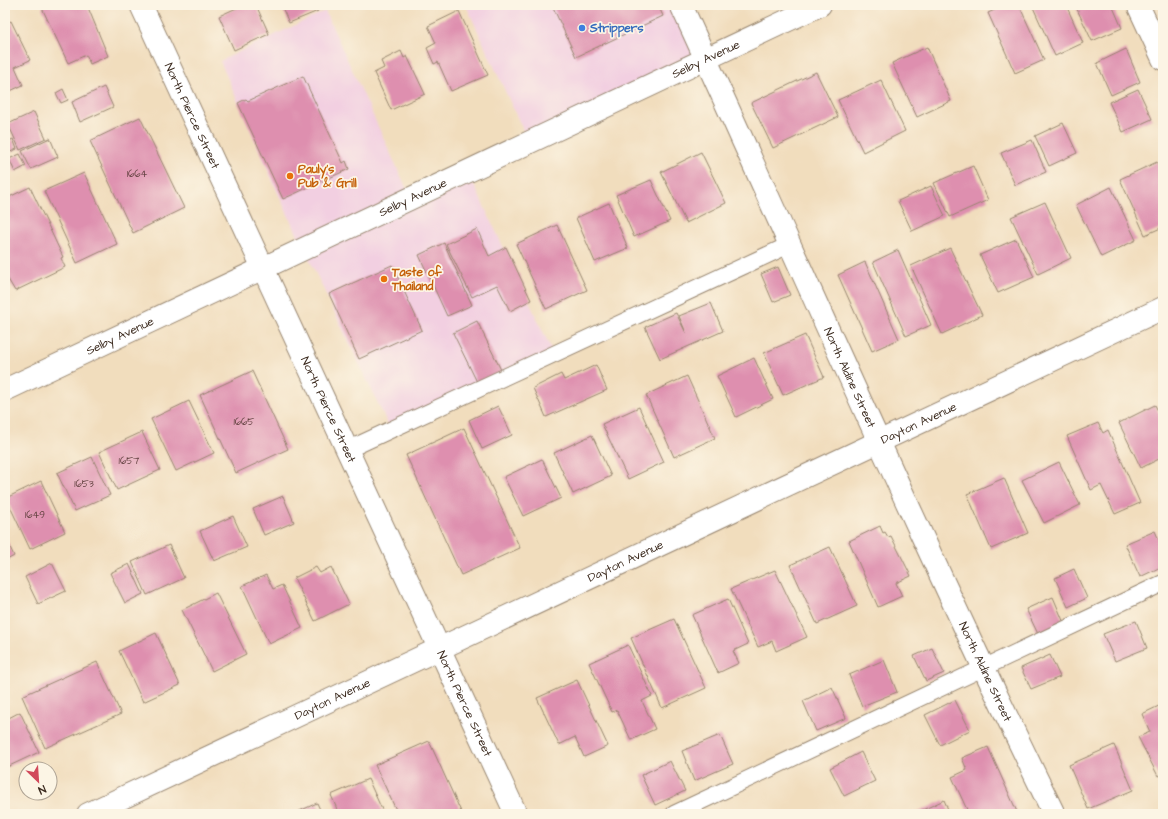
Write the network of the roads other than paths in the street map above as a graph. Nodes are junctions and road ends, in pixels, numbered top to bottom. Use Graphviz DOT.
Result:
graph roads {
  1 [pos="141,5"];
  2 [pos="681,5"];
  3 [pos="820,5"];
  4 [pos="1138,5"];
  5 [pos="706,59"];
  6 [pos="1163,60"];
  7 [pos="789,245"];
  8 [pos="263,268"];
  9 [pos="1163,308"];
  10 [pos="5,390"];
  11 [pos="877,441"];
  12 [pos="347,450"];
  13 [pos="1163,583"];
  14 [pos="438,648"];
  15 [pos="982,668"];
  16 [pos="88,814"];
  17 [pos="516,814"];
  18 [pos="674,814"];
  19 [pos="1054,814"];
  1 -- 8 [label="street, North Pierce Street"];
  2 -- 5 [label="street, North Aldine Street"];
  3 -- 5 [label="street, Selby Avenue"];
  4 -- 6 [label="street"];
  5 -- 7 [label="street, North Aldine Street"];
  5 -- 8 [label="street, Selby Avenue"];
  7 -- 11 [label="street, North Aldine Street"];
  7 -- 12 [label="lane"];
  8 -- 10 [label="street, Selby Avenue"];
  8 -- 12 [label="street, North Pierce Street"];
  9 -- 11 [label="street, Dayton Avenue"];
  11 -- 14 [label="street, Dayton Avenue"];
  11 -- 15 [label="street, North Aldine Street"];
  12 -- 14 [label="street, North Pierce Street"];
  13 -- 15 [label="lane"];
  14 -- 16 [label="street, Dayton Avenue"];
  14 -- 17 [label="street, North Pierce Street"];
  15 -- 18 [label="lane"];
  15 -- 19 [label="street, North Aldine Street"];
}
